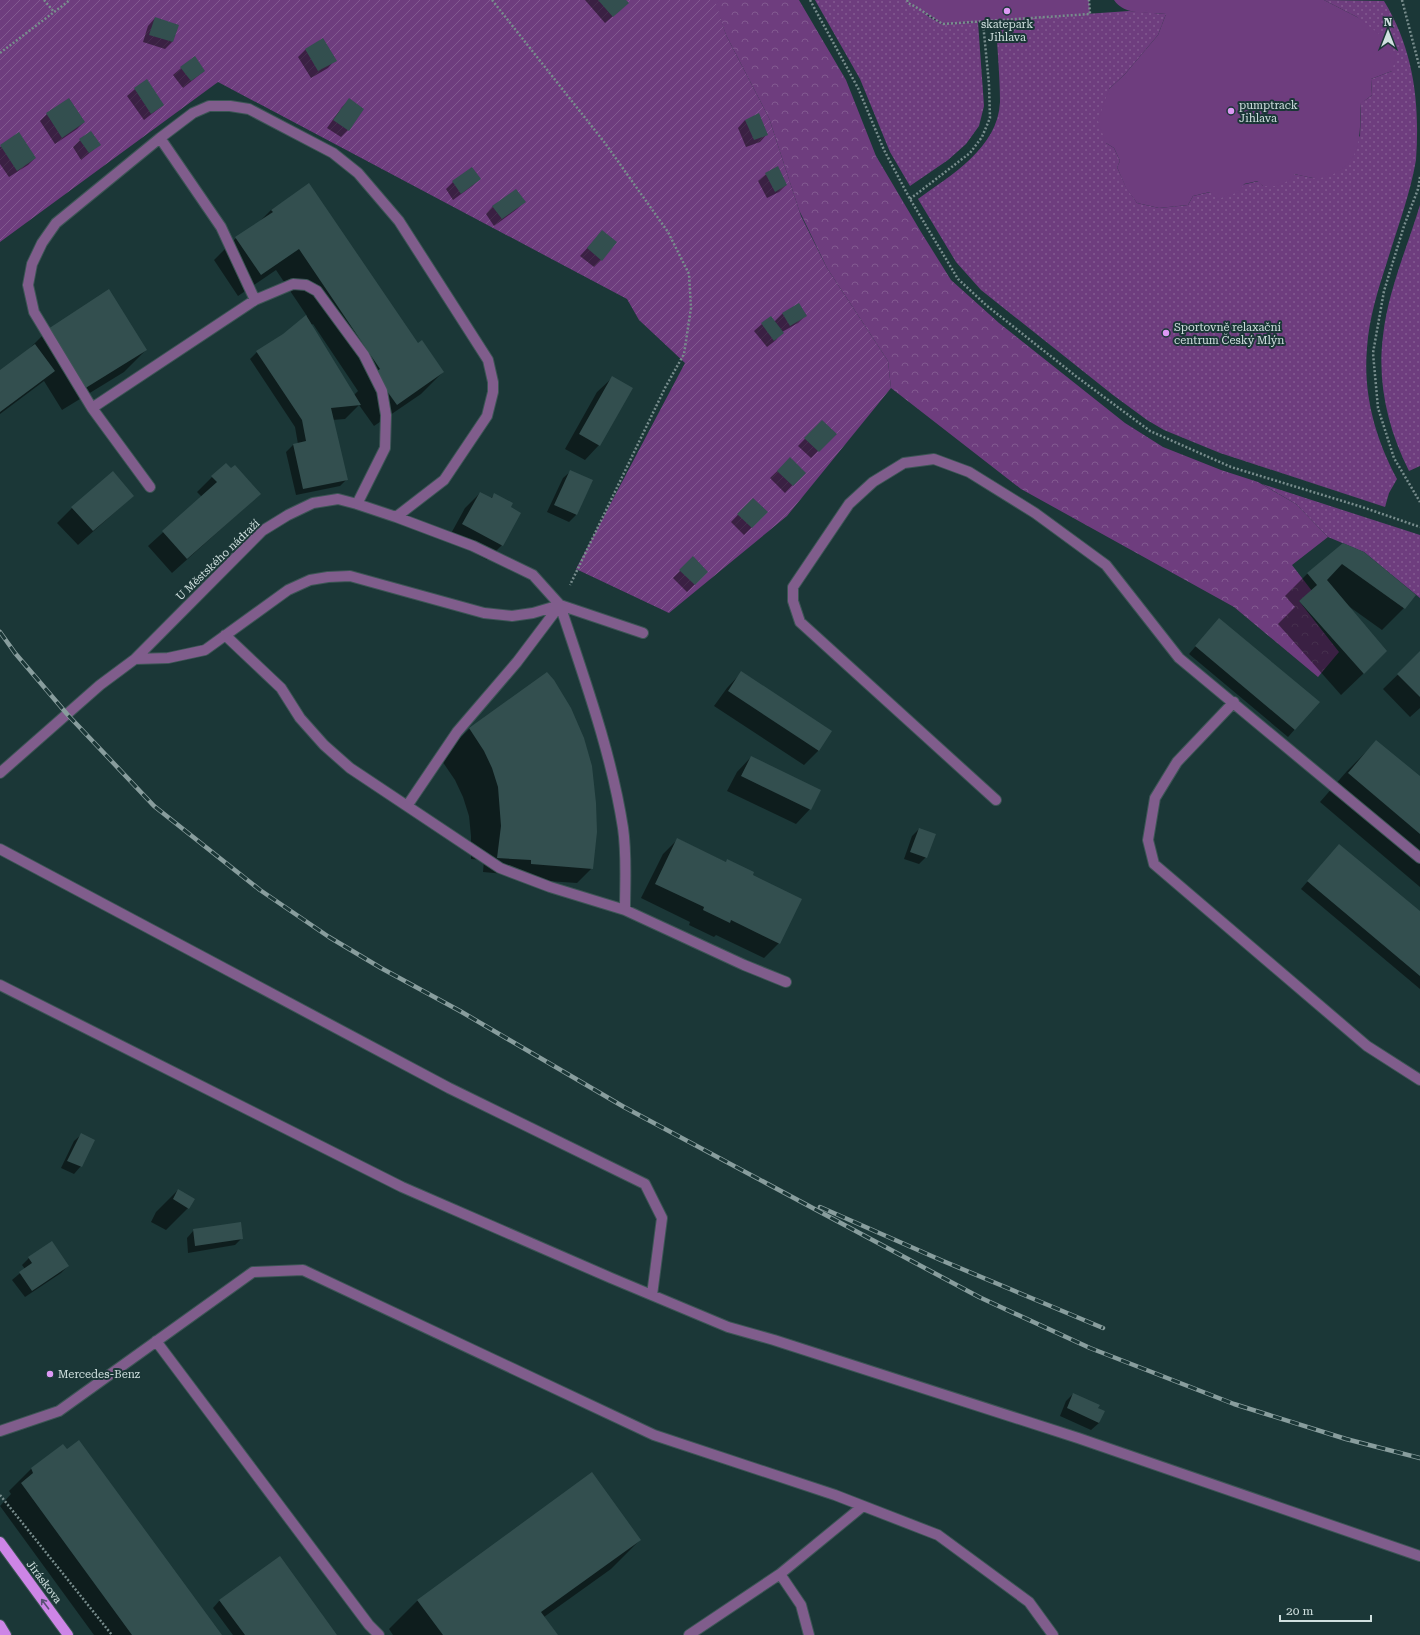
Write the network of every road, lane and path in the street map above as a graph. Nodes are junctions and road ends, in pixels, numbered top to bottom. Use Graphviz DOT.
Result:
graph roads {
  1 [pos="44,0"];
  2 [pos="70,0"];
  3 [pos="492,0"];
  4 [pos="810,0"];
  5 [pos="907,0"];
  6 [pos="1089,0"];
  7 [pos="1402,0"];
  8 [pos="54,12"];
  9 [pos="983,23"];
  10 [pos="0,53"];
  11 [pos="1420,69"];
  12 [pos="160,138"];
  13 [pos="1420,177"];
  14 [pos="910,199"];
  15 [pos="255,300"];
  16 [pos="92,408"];
  17 [pos="150,487"];
  18 [pos="1420,502"];
  19 [pos="357,504"];
  20 [pos="396,517"];
  21 [pos="1420,527"];
  22 [pos="560,605"];
  23 [pos="643,633"];
  24 [pos="225,635"];
  25 [pos="135,659"];
  26 [pos="1234,702"];
  27 [pos="0,773"];
  28 [pos="996,800"];
  29 [pos="407,806"];
  30 [pos="0,849"];
  31 [pos="1420,858"];
  32 [pos="625,910"];
  33 [pos="786,982"];
  34 [pos="0,985"];
  35 [pos="1420,1080"];
  36 [pos="652,1296"];
  37 [pos="156,1341"];
  38 [pos="0,1432"];
  39 [pos="0,1495"];
  40 [pos="863,1506"];
  41 [pos="0,1542"];
  42 [pos="1420,1556"];
  43 [pos="780,1574"];
  44 [pos="0,1625"];
  45 [pos="6,1635"];
  46 [pos="68,1635"];
  47 [pos="112,1635"];
  48 [pos="379,1635"];
  49 [pos="689,1635"];
  50 [pos="809,1635"];
  51 [pos="1053,1635"];
  1 -- 8 [label="path"];
  2 -- 8 [label="path"];
  3 -- 22 [label="path"];
  4 -- 14 [label="path"];
  5 -- 6 [label="path"];
  7 -- 11 [label="path"];
  8 -- 10 [label="path"];
  9 -- 14 [label="path"];
  12 -- 15 [label="street"];
  12 -- 16 [label="street"];
  12 -- 20 [label="street"];
  13 -- 18 [label="path"];
  14 -- 21 [label="path"];
  15 -- 16 [label="street"];
  15 -- 19 [label="street"];
  16 -- 17 [label="street"];
  19 -- 20 [label="street, U Městského nádraží"];
  19 -- 25 [label="street, U Městského nádraží"];
  20 -- 22 [label="street, U Městského nádraží"];
  22 -- 23 [label="street, U Městského nádraží"];
  22 -- 24 [label="street"];
  22 -- 29 [label="street"];
  22 -- 32 [label="street"];
  24 -- 25 [label="street"];
  24 -- 29 [label="street"];
  25 -- 27 [label="street, U Městského nádraží"];
  26 -- 28 [label="street"];
  26 -- 31 [label="street"];
  26 -- 35 [label="street"];
  29 -- 32 [label="street"];
  30 -- 36 [label="street"];
  32 -- 33 [label="street"];
  34 -- 36 [label="street"];
  36 -- 42 [label="street"];
  37 -- 38 [label="street"];
  37 -- 40 [label="street"];
  37 -- 48 [label="street"];
  39 -- 47 [label="path"];
  40 -- 43 [label="street"];
  40 -- 51 [label="street"];
  46 -- 41 [label="main road, Jiráskova, one-way"];
  43 -- 49 [label="street"];
  43 -- 50 [label="street"];
  44 -- 45 [label="main road"];
}
